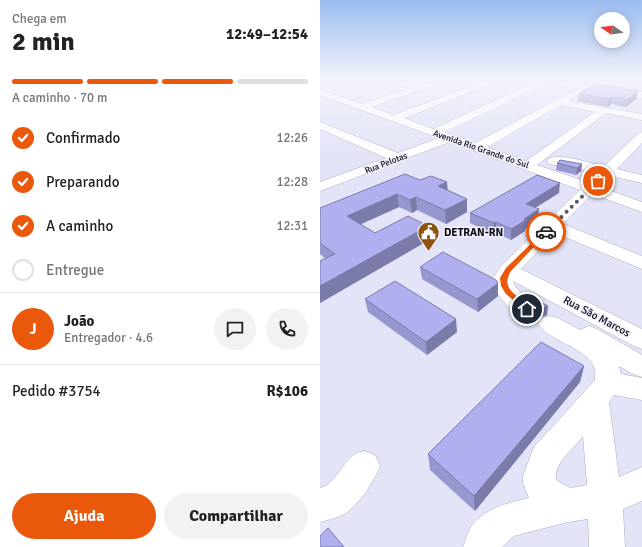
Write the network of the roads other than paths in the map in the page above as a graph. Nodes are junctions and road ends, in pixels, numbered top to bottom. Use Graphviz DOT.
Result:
graph roads {
  1 [pos="353,104"];
  2 [pos="372,104"];
  3 [pos="434,104"];
  4 [pos="496,104"];
  5 [pos="556,104"];
  6 [pos="568,104"];
  7 [pos="362,107"];
  8 [pos="417,110"];
  9 [pos="604,110"];
  10 [pos="432,113"];
  11 [pos="447,116"];
  12 [pos="642,117"];
  13 [pos="395,118"];
  14 [pos="462,119"];
  15 [pos="320,125"];
  16 [pos="435,132"];
  17 [pos="642,136"];
  18 [pos="451,138"];
  19 [pos="478,147"];
  20 [pos="637,148"];
  21 [pos="398,158"];
  22 [pos="540,164"];
  23 [pos="609,170"];
  24 [pos="320,171"];
  25 [pos="642,179"];
  26 [pos="529,180"];
  27 [pos="338,181"];
  28 [pos="320,187"];
  29 [pos="590,187"];
  30 [pos="642,207"];
  31 [pos="553,226"];
  32 [pos="642,263"];
  33 [pos="508,270"];
  34 [pos="527,309"];
  35 [pos="642,340"];
  36 [pos="642,367"];
  37 [pos="642,389"];
  38 [pos="602,391"];
  39 [pos="364,466"];
  40 [pos="629,490"];
  41 [pos="320,505"];
  42 [pos="568,505"];
  43 [pos="481,547"];
  44 [pos="607,547"];
  1 -- 7 [label="street, Avenida Rio Grande do Sul"];
  2 -- 7 [label="street"];
  3 -- 8 [label="street"];
  4 -- 14 [label="street"];
  5 -- 19 [label="street"];
  6 -- 9 [label="street"];
  7 -- 13 [label="street, Avenida Rio Grande do Sul"];
  8 -- 10 [label="street"];
  8 -- 13 [label="street"];
  9 -- 12 [label="street"];
  9 -- 22 [label="street"];
  11 -- 14 [label="street"];
  13 -- 16 [label="street, Avenida Rio Grande do Sul"];
  14 -- 16 [label="street"];
  15 -- 21 [label="street"];
  16 -- 18 [label="street, Avenida Rio Grande do Sul"];
  17 -- 20 [label="street"];
  18 -- 19 [label="street, Avenida Rio Grande do Sul"];
  18 -- 21 [label="street, Rua Pelotas"];
  19 -- 22 [label="street, Avenida Rio Grande do Sul"];
  20 -- 23 [label="street"];
  21 -- 27 [label="street, Rua Pelotas"];
  22 -- 23 [label="street"];
  22 -- 26 [label="street"];
  22 -- 29 [label="street, Avenida Rio Grande do Sul"];
  23 -- 25 [label="street"];
  23 -- 29 [label="street"];
  24 -- 27 [label="street"];
  27 -- 28 [label="street, Rua Pelotas"];
  29 -- 30 [label="street, Avenida Rio Grande do Sul"];
  29 -- 31 [label="street"];
  31 -- 32 [label="street"];
  31 -- 33 [label="street"];
  33 -- 34 [label="street"];
  33 -- 35 [label="street, Rua São Marcos"];
  36 -- 38 [label="street"];
  37 -- 38 [label="street"];
  38 -- 40 [label="street"];
  38 -- 42 [label="street"];
  39 -- 41 [label="street"];
  40 -- 42 [label="street"];
  40 -- 44 [label="street"];
  42 -- 43 [label="street"];
}
